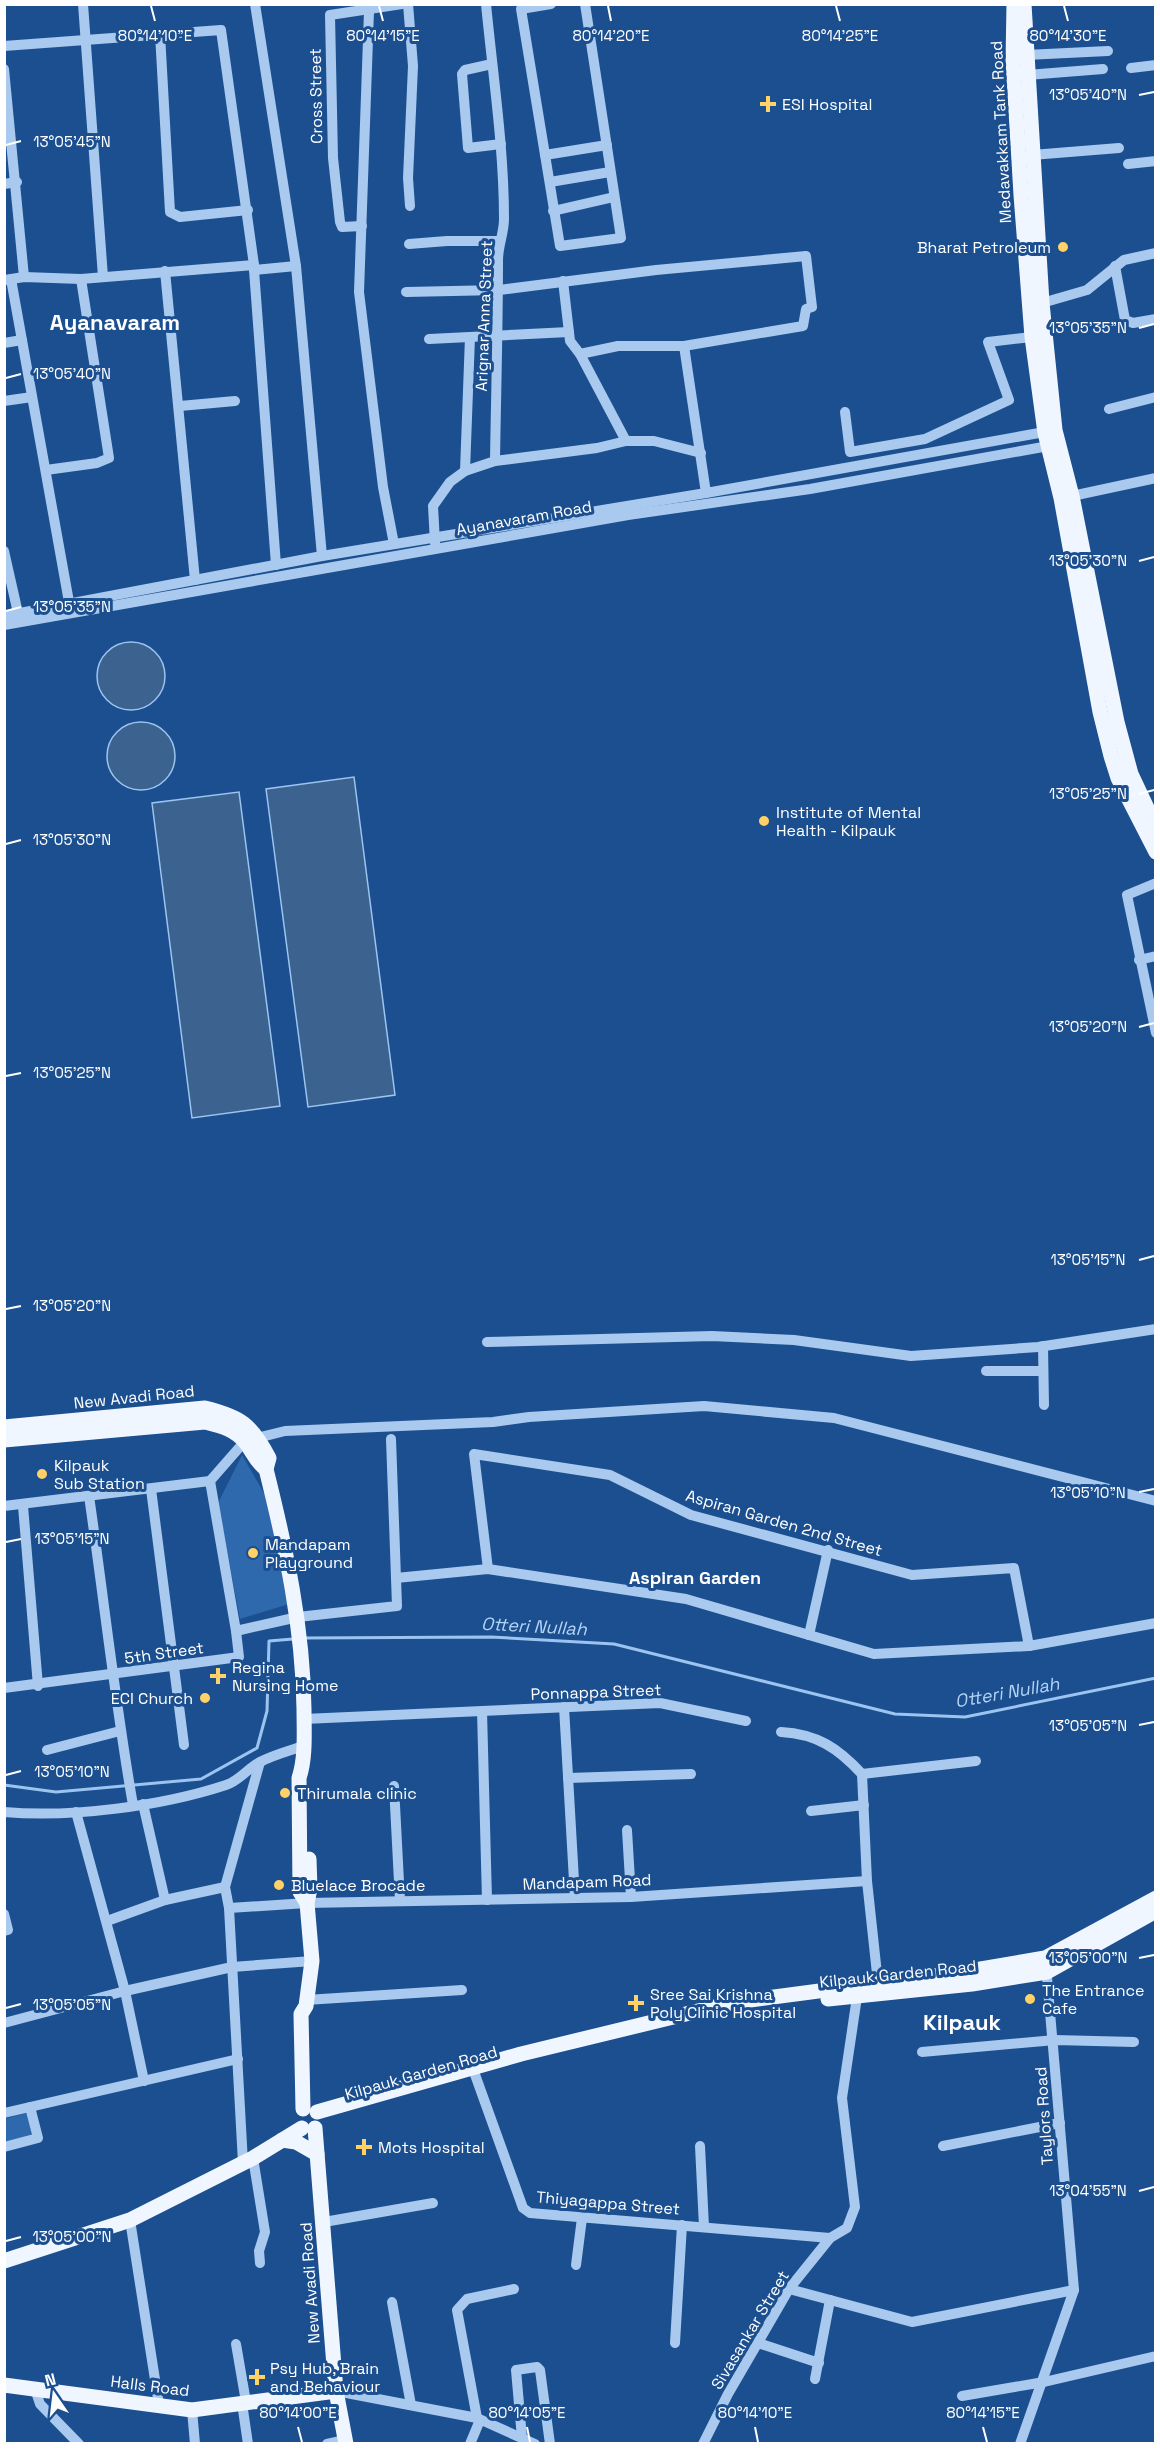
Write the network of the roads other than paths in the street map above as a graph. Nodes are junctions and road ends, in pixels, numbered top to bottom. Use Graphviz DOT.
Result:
graph roads {
  1 [pos="83,4"];
  2 [pos="255,4"];
  3 [pos="402,4"];
  4 [pos="408,4"];
  5 [pos="486,4"];
  6 [pos="551,4"];
  7 [pos="585,4"];
  8 [pos="1014,4"];
  9 [pos="1024,4"];
  10 [pos="369,10"];
  11 [pos="160,34"];
  12 [pos="85,38"];
  13 [pos="4,46"];
  14 [pos="1108,51"];
  15 [pos="1026,55"];
  16 [pos="492,64"];
  17 [pos="1155,65"];
  18 [pos="1131,68"];
  19 [pos="4,69"];
  20 [pos="1103,69"];
  21 [pos="1027,75"];
  22 [pos="501,144"];
  23 [pos="607,145"];
  24 [pos="1119,148"];
  25 [pos="545,155"];
  26 [pos="1032,155"];
  27 [pos="1155,160"];
  28 [pos="1128,164"];
  29 [pos="610,172"];
  30 [pos="17,182"];
  31 [pos="550,182"];
  32 [pos="4,184"];
  33 [pos="614,197"];
  34 [pos="410,206"];
  35 [pos="248,210"];
  36 [pos="553,211"];
  37 [pos="362,226"];
  38 [pos="499,242"];
  39 [pos="409,244"];
  40 [pos="1155,253"];
  41 [pos="296,266"];
  42 [pos="1115,266"];
  43 [pos="254,267"];
  44 [pos="165,271"];
  45 [pos="24,277"];
  46 [pos="103,277"];
  47 [pos="81,279"];
  48 [pos="8,280"];
  49 [pos="563,281"];
  50 [pos="499,290"];
  51 [pos="406,292"];
  52 [pos="1042,303"];
  53 [pos="1155,318"];
  54 [pos="569,332"];
  55 [pos="495,335"];
  56 [pos="470,337"];
  57 [pos="1032,337"];
  58 [pos="429,339"];
  59 [pos="22,340"];
  60 [pos="4,343"];
  61 [pos="684,346"];
  62 [pos="580,354"];
  63 [pos="32,397"];
  64 [pos="1155,397"];
  65 [pos="4,401"];
  66 [pos="235,401"];
  67 [pos="180,406"];
  68 [pos="1109,409"];
  69 [pos="845,412"];
  70 [pos="1052,438"];
  71 [pos="626,441"];
  72 [pos="701,453"];
  73 [pos="495,461"];
  74 [pos="46,470"];
  75 [pos="465,471"];
  76 [pos="1155,478"];
  77 [pos="706,493"];
  78 [pos="1072,496"];
  79 [pos="434,536"];
  80 [pos="394,544"];
  81 [pos="435,549"];
  82 [pos="4,551"];
  83 [pos="322,556"];
  84 [pos="276,566"];
  85 [pos="195,579"];
  86 [pos="69,602"];
  87 [pos="18,613"];
  88 [pos="4,616"];
  89 [pos="4,625"];
  90 [pos="1155,827"];
  91 [pos="1155,852"];
  92 [pos="1155,883"];
  93 [pos="1155,956"];
  94 [pos="1139,960"];
  95 [pos="1155,1033"];
  96 [pos="1155,1329"];
  97 [pos="488,1342"];
  98 [pos="1043,1346"];
  99 [pos="986,1371"];
  100 [pos="1043,1371"];
  101 [pos="1044,1405"];
  102 [pos="4,1427"];
  103 [pos="391,1439"];
  104 [pos="4,1440"];
  105 [pos="252,1440"];
  106 [pos="210,1481"];
  107 [pos="151,1489"];
  108 [pos="89,1496"];
  109 [pos="1155,1501"];
  110 [pos="4,1506"];
  111 [pos="23,1506"];
  112 [pos="828,1550"];
  113 [pos="488,1569"];
  114 [pos="396,1578"];
  115 [pos="1155,1623"];
  116 [pos="299,1624"];
  117 [pos="236,1631"];
  118 [pos="809,1635"];
  119 [pos="1029,1646"];
  120 [pos="175,1666"];
  121 [pos="115,1675"];
  122 [pos="38,1686"];
  123 [pos="4,1688"];
  124 [pos="564,1707"];
  125 [pos="482,1711"];
  126 [pos="304,1719"];
  127 [pos="747,1720"];
  128 [pos="120,1731"];
  129 [pos="781,1732"];
  130 [pos="183,1745"];
  131 [pos="303,1746"];
  132 [pos="47,1750"];
  133 [pos="976,1761"];
  134 [pos="260,1762"];
  135 [pos="691,1774"];
  136 [pos="862,1774"];
  137 [pos="568,1778"];
  138 [pos="394,1786"];
  139 [pos="136,1802"];
  140 [pos="864,1806"];
  141 [pos="812,1811"];
  142 [pos="4,1812"];
  143 [pos="76,1812"];
  144 [pos="627,1830"];
  145 [pos="867,1881"];
  146 [pos="225,1887"];
  147 [pos="631,1897"];
  148 [pos="575,1898"];
  149 [pos="1155,1898"];
  150 [pos="165,1899"];
  151 [pos="487,1899"];
  152 [pos="400,1901"];
  153 [pos="307,1903"];
  154 [pos="229,1908"];
  155 [pos="1155,1911"];
  156 [pos="4,1914"];
  157 [pos="107,1921"];
  158 [pos="4,1931"];
  159 [pos="312,1961"];
  160 [pos="1046,1965"];
  161 [pos="232,1967"];
  162 [pos="878,1983"];
  163 [pos="462,1990"];
  164 [pos="125,1991"];
  165 [pos="857,1997"];
  166 [pos="306,2003"];
  167 [pos="4,2023"];
  168 [pos="1055,2040"];
  169 [pos="1134,2042"];
  170 [pos="922,2052"];
  171 [pos="238,2059"];
  172 [pos="474,2073"];
  173 [pos="144,2081"];
  174 [pos="30,2107"];
  175 [pos="4,2113"];
  176 [pos="310,2120"];
  177 [pos="1060,2123"];
  178 [pos="282,2140"];
  179 [pos="700,2146"];
  180 [pos="943,2146"];
  181 [pos="4,2147"];
  182 [pos="317,2154"];
  183 [pos="248,2161"];
  184 [pos="433,2203"];
  185 [pos="582,2218"];
  186 [pos="130,2220"];
  187 [pos="324,2223"];
  188 [pos="682,2225"];
  189 [pos="704,2227"];
  190 [pos="830,2238"];
  191 [pos="4,2261"];
  192 [pos="260,2263"];
  193 [pos="576,2265"];
  194 [pos="514,2289"];
  195 [pos="789,2289"];
  196 [pos="1074,2290"];
  197 [pos="830,2300"];
  198 [pos="392,2302"];
  199 [pos="675,2343"];
  200 [pos="758,2343"];
  201 [pos="236,2344"];
  202 [pos="1155,2356"];
  203 [pos="819,2363"];
  204 [pos="815,2379"];
  205 [pos="1044,2382"];
  206 [pos="4,2385"];
  207 [pos="35,2389"];
  208 [pos="336,2391"];
  209 [pos="962,2396"];
  210 [pos="244,2403"];
  211 [pos="159,2405"];
  212 [pos="411,2405"];
  213 [pos="192,2410"];
  214 [pos="479,2419"];
  215 [pos="522,2438"];
  216 [pos="508,2439"];
  217 [pos="324,2442"];
  218 [pos="346,2442"];
  219 [pos="79,2444"];
  220 [pos="195,2444"];
  221 [pos="248,2444"];
  222 [pos="470,2444"];
  223 [pos="535,2444"];
  224 [pos="550,2444"];
  225 [pos="703,2444"];
  226 [pos="1020,2444"];
  1 -- 12 [label="street"];
  2 -- 41 [label="street"];
  3 -- 10 [label="street, Cross Street"];
  4 -- 34 [label="street"];
  5 -- 16 [label="street, Arignar Anna Street"];
  6 -- 25 [label="street"];
  7 -- 23 [label="street"];
  8 -- 57 [label="main road, Medavakkam Tank Road"];
  9 -- 15 [label="main road, Medavakkam Tank Road"];
  10 -- 37 [label="street"];
  10 -- 37 [label="street, Cross Street"];
  11 -- 12 [label="street"];
  11 -- 35 [label="street"];
  11 -- 35 [label="street"];
  12 -- 13 [label="street"];
  12 -- 46 [label="street"];
  14 -- 15 [label="street"];
  15 -- 21 [label="main road, Medavakkam Tank Road"];
  16 -- 22 [label="street, Arignar Anna Street"];
  16 -- 22 [label="street"];
  17 -- 18 [label="street"];
  19 -- 30 [label="street"];
  20 -- 21 [label="street"];
  21 -- 26 [label="main road, Medavakkam Tank Road"];
  22 -- 38 [label="street, Arignar Anna Street"];
  23 -- 25 [label="street"];
  23 -- 29 [label="street"];
  24 -- 26 [label="street"];
  25 -- 31 [label="street"];
  26 -- 52 [label="main road, Medavakkam Tank Road"];
  27 -- 28 [label="street"];
  29 -- 31 [label="street"];
  29 -- 33 [label="street"];
  30 -- 32 [label="street"];
  30 -- 45 [label="street"];
  31 -- 36 [label="street"];
  33 -- 36 [label="street"];
  33 -- 36 [label="street"];
  35 -- 43 [label="street"];
  37 -- 80 [label="street"];
  38 -- 39 [label="street"];
  38 -- 50 [label="street, Arignar Anna Street"];
  40 -- 42 [label="street"];
  41 -- 43 [label="street"];
  41 -- 83 [label="street"];
  42 -- 52 [label="street"];
  42 -- 53 [label="street"];
  43 -- 44 [label="street"];
  43 -- 84 [label="street"];
  44 -- 46 [label="street"];
  44 -- 67 [label="street"];
  45 -- 47 [label="street"];
  45 -- 48 [label="street"];
  46 -- 47 [label="street"];
  47 -- 74 [label="street"];
  48 -- 59 [label="street"];
  49 -- 50 [label="street"];
  49 -- 54 [label="street"];
  49 -- 61 [label="street"];
  50 -- 51 [label="street"];
  50 -- 55 [label="street, Arignar Anna Street"];
  52 -- 70 [label="main road, Medavakkam Tank Road"];
  54 -- 55 [label="street"];
  54 -- 62 [label="street"];
  55 -- 56 [label="street"];
  55 -- 73 [label="street, Arignar Anna Street"];
  56 -- 58 [label="street"];
  56 -- 75 [label="street"];
  57 -- 69 [label="street"];
  57 -- 70 [label="main road, Medavakkam Tank Road"];
  59 -- 60 [label="street"];
  59 -- 63 [label="street"];
  61 -- 62 [label="street"];
  61 -- 72 [label="street"];
  62 -- 71 [label="street"];
  63 -- 65 [label="street"];
  63 -- 74 [label="street"];
  64 -- 68 [label="street"];
  66 -- 67 [label="street"];
  67 -- 85 [label="street"];
  70 -- 77 [label="street, Ayanavaram Road"];
  70 -- 78 [label="main road, Medavakkam Tank Road"];
  70 -- 81 [label="street, Ayanavaram Road"];
  70 -- 91 [label="main road, Medavakkam Tank Road"];
  71 -- 72 [label="street"];
  71 -- 73 [label="street"];
  72 -- 77 [label="street"];
  73 -- 75 [label="street"];
  74 -- 86 [label="street"];
  75 -- 79 [label="street"];
  76 -- 78 [label="street"];
  77 -- 79 [label="street, Ayanavaram Road"];
  78 -- 90 [label="main road, Medavakkam Tank Road"];
  79 -- 80 [label="street, Ayanavaram Road"];
  79 -- 81 [label="street"];
  80 -- 83 [label="street, Ayanavaram Road"];
  81 -- 89 [label="street, Ayanavaram Road"];
  82 -- 87 [label="street"];
  83 -- 84 [label="street, Ayanavaram Road"];
  84 -- 85 [label="street, Ayanavaram Road"];
  85 -- 86 [label="street, Ayanavaram Road"];
  86 -- 87 [label="street, Ayanavaram Road"];
  87 -- 88 [label="street, Ayanavaram Road"];
  92 -- 94 [label="street"];
  93 -- 94 [label="street"];
  94 -- 95 [label="street"];
  96 -- 98 [label="street"];
  97 -- 98 [label="street"];
  98 -- 100 [label="street"];
  99 -- 100 [label="street"];
  100 -- 101 [label="street"];
  102 -- 105 [label="main road, New Avadi Road"];
  103 -- 114 [label="street"];
  104 -- 105 [label="main road, New Avadi Road"];
  105 -- 106 [label="street"];
  105 -- 109 [label="street"];
  105 -- 116 [label="main road, New Avadi Road"];
  106 -- 107 [label="street"];
  106 -- 117 [label="street"];
  107 -- 108 [label="street"];
  107 -- 120 [label="street"];
  108 -- 111 [label="street"];
  108 -- 121 [label="street"];
  110 -- 111 [label="street"];
  111 -- 122 [label="street"];
  112 -- 113 [label="street, Aspiran Garden 2nd Street"];
  112 -- 118 [label="street"];
  112 -- 119 [label="street, Aspiran Garden 2nd Street"];
  113 -- 114 [label="street"];
  113 -- 118 [label="street"];
  114 -- 116 [label="street"];
  115 -- 119 [label="street"];
  116 -- 117 [label="street"];
  116 -- 126 [label="main road, New Avadi Road"];
  117 -- 120 [label="street, 5th Street"];
  118 -- 119 [label="street"];
  120 -- 121 [label="street, 5th Street"];
  120 -- 130 [label="street"];
  121 -- 122 [label="street, 5th Street"];
  121 -- 128 [label="street"];
  122 -- 123 [label="street, 5th Street"];
  124 -- 125 [label="street, Ponnappa Street"];
  124 -- 127 [label="street, Ponnappa Street"];
  124 -- 137 [label="street"];
  125 -- 126 [label="street, Ponnappa Street"];
  125 -- 151 [label="street"];
  126 -- 131 [label="main road, New Avadi Road"];
  128 -- 132 [label="street"];
  128 -- 139 [label="street"];
  129 -- 136 [label="street"];
  131 -- 134 [label="street"];
  131 -- 153 [label="main road, New Avadi Road"];
  133 -- 136 [label="street"];
  134 -- 139 [label="street"];
  134 -- 146 [label="street"];
  135 -- 137 [label="street"];
  136 -- 140 [label="street"];
  137 -- 148 [label="street"];
  138 -- 152 [label="street"];
  139 -- 143 [label="street"];
  139 -- 150 [label="street"];
  140 -- 141 [label="street"];
  140 -- 145 [label="street"];
  142 -- 143 [label="street"];
  143 -- 157 [label="street"];
  144 -- 147 [label="street"];
  145 -- 147 [label="street, Mandapam Road"];
  145 -- 162 [label="street"];
  146 -- 150 [label="street"];
  146 -- 154 [label="street"];
  147 -- 148 [label="street, Mandapam Road"];
  148 -- 151 [label="street, Mandapam Road"];
  149 -- 160 [label="main road"];
  150 -- 157 [label="street"];
  151 -- 152 [label="street, Mandapam Road"];
  152 -- 153 [label="street, Mandapam Road"];
  153 -- 154 [label="street, Mandapam Road"];
  153 -- 159 [label="main road, New Avadi Road"];
  154 -- 161 [label="street"];
  155 -- 160 [label="main road, Kilpauk Garden Road"];
  156 -- 158 [label="street"];
  157 -- 164 [label="street"];
  159 -- 161 [label="street"];
  159 -- 166 [label="main road, New Avadi Road"];
  160 -- 162 [label="main road, Kilpauk Garden Road"];
  160 -- 165 [label="main road, Kilpauk Garden Road"];
  160 -- 168 [label="street, Taylors Road"];
  161 -- 164 [label="street"];
  161 -- 171 [label="street"];
  162 -- 172 [label="main road, Kilpauk Garden Road"];
  163 -- 166 [label="street"];
  164 -- 167 [label="street"];
  164 -- 173 [label="street"];
  165 -- 172 [label="main road, Kilpauk Garden Road"];
  165 -- 190 [label="street, Sivasankar Street"];
  166 -- 176 [label="main road, New Avadi Road"];
  168 -- 169 [label="street"];
  168 -- 170 [label="street"];
  168 -- 177 [label="street, Taylors Road"];
  171 -- 173 [label="street"];
  171 -- 183 [label="street"];
  172 -- 176 [label="main road, Kilpauk Garden Road"];
  172 -- 185 [label="street, Thiyagappa Street"];
  173 -- 174 [label="street"];
  174 -- 175 [label="street"];
  174 -- 181 [label="street"];
  176 -- 178 [label="main road, Kilpauk Garden Road"];
  176 -- 182 [label="main road, New Avadi Road"];
  177 -- 180 [label="street"];
  177 -- 196 [label="street, Taylors Road"];
  178 -- 182 [label="main road"];
  178 -- 183 [label="main road, Kilpauk Garden Road"];
  179 -- 189 [label="street"];
  182 -- 187 [label="main road, New Avadi Road"];
  183 -- 186 [label="main road, Kilpauk Garden Road"];
  183 -- 192 [label="street"];
  184 -- 187 [label="street"];
  185 -- 188 [label="street, Thiyagappa Street"];
  185 -- 193 [label="street"];
  186 -- 191 [label="main road, Kilpauk Garden Road"];
  186 -- 211 [label="street"];
  187 -- 208 [label="main road, New Avadi Road"];
  188 -- 189 [label="street, Thiyagappa Street"];
  188 -- 199 [label="street"];
  189 -- 190 [label="street, Thiyagappa Street"];
  190 -- 195 [label="street, Sivasankar Street"];
  194 -- 214 [label="street"];
  195 -- 197 [label="street"];
  195 -- 200 [label="street, Sivasankar Street"];
  196 -- 197 [label="street"];
  196 -- 205 [label="street, Taylors Road"];
  197 -- 203 [label="street"];
  198 -- 212 [label="street"];
  200 -- 203 [label="street"];
  200 -- 225 [label="street, Sivasankar Street"];
  201 -- 210 [label="street"];
  202 -- 205 [label="street"];
  203 -- 204 [label="street"];
  205 -- 209 [label="street"];
  205 -- 226 [label="street, Taylors Road"];
  206 -- 207 [label="main road, Halls Road"];
  207 -- 211 [label="main road, Halls Road"];
  207 -- 219 [label="street"];
  208 -- 210 [label="main road, Halls Road"];
  208 -- 212 [label="street, Halls Road"];
  208 -- 218 [label="main road, New Avadi Road"];
  210 -- 213 [label="main road, Halls Road"];
  210 -- 221 [label="street"];
  211 -- 213 [label="main road, Halls Road"];
  212 -- 214 [label="street, Halls Road"];
  213 -- 220 [label="street"];
  214 -- 216 [label="street, Halls Road"];
  214 -- 222 [label="street"];
  215 -- 216 [label="street, Halls Road"];
  215 -- 223 [label="street, Halls Road"];
  215 -- 224 [label="street"];
  217 -- 218 [label="street"];
}
